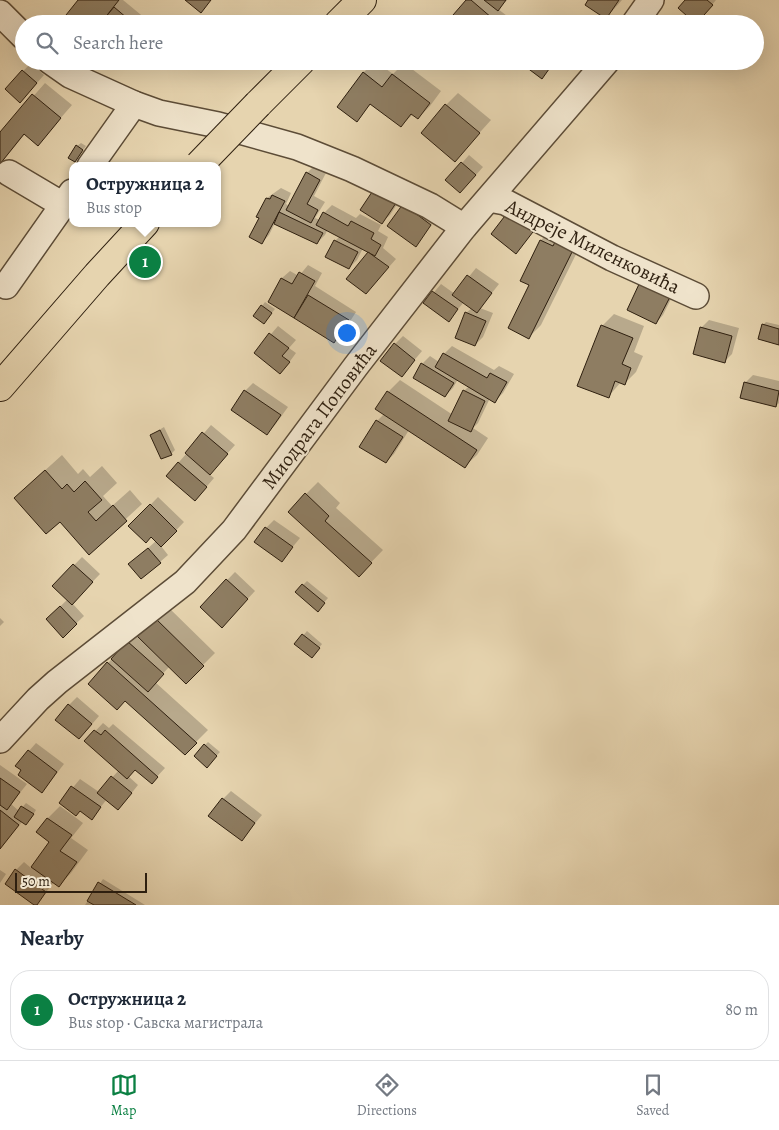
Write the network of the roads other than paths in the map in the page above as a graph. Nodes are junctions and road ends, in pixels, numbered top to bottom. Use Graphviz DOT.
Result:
graph roads {
  1 [pos="362,0"];
  2 [pos="651,0"];
  3 [pos="0,13"];
  4 [pos="347,15"];
  5 [pos="640,15"];
  6 [pos="15,28"];
  7 [pos="63,70"];
  8 [pos="292,70"];
  9 [pos="599,70"];
  10 [pos="134,104"];
  11 [pos="93,162"];
  12 [pos="201,162"];
  13 [pos="9,173"];
  14 [pos="68,198"];
  15 [pos="489,199"];
  16 [pos="141,227"];
  17 [pos="464,227"];
  18 [pos="6,286"];
  19 [pos="696,296"];
  20 [pos="0,387"];
  21 [pos="0,740"];
  1 -- 4 [label="main road"];
  2 -- 5 [label="street"];
  3 -- 6 [label="street"];
  7 -- 10 [label="street"];
  8 -- 12 [label="main road, bridge"];
  9 -- 15 [label="street, Миодрага Поповића"];
  10 -- 11 [label="street"];
  10 -- 17 [label="street"];
  13 -- 14 [label="street"];
  14 -- 18 [label="street"];
  15 -- 17 [label="street, Миодрага Поповића"];
  15 -- 19 [label="street, Андреје Миленковића"];
  16 -- 20 [label="main road"];
  17 -- 21 [label="street, Миодрага Поповића"];
}
